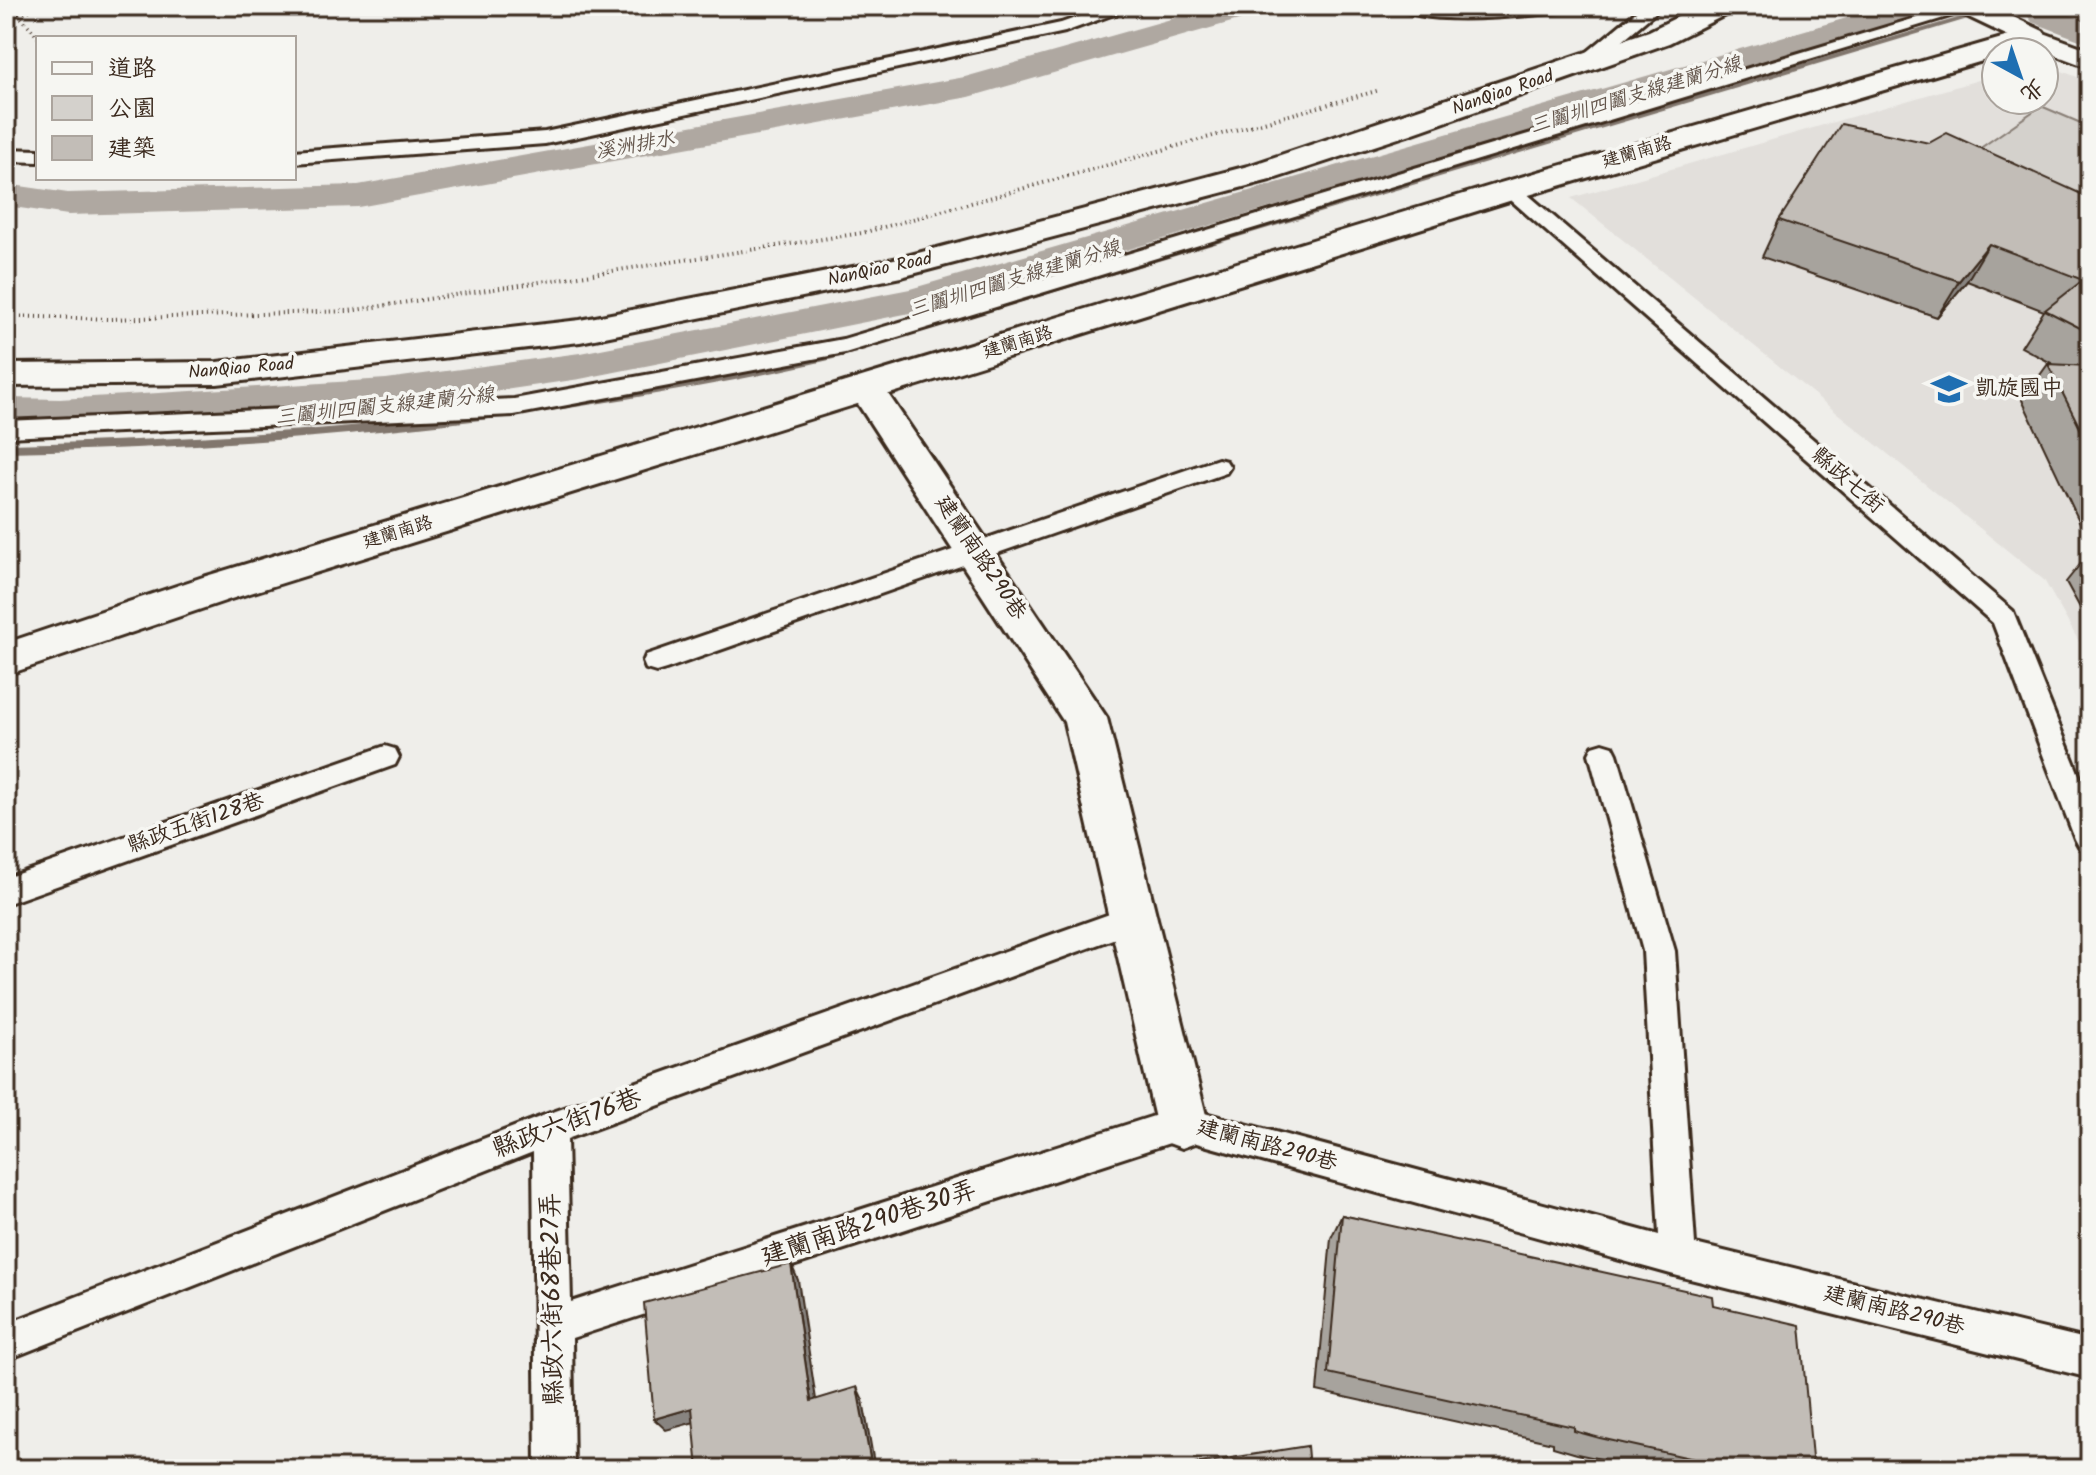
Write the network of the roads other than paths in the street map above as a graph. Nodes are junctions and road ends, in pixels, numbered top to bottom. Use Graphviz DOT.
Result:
graph roads {
  1 [pos="1127,6"];
  2 [pos="1405,6"];
  3 [pos="1568,6"];
  4 [pos="1654,6"];
  5 [pos="1721,6"];
  6 [pos="1972,6"];
  7 [pos="2031,36"];
  8 [pos="2060,48"];
  9 [pos="1980,53"];
  10 [pos="2090,60"];
  11 [pos="1580,67"];
  12 [pos="6,155"];
  13 [pos="36,156"];
  14 [pos="296,157"];
  15 [pos="1511,190"];
  16 [pos="6,375"];
  17 [pos="867,390"];
  18 [pos="6,429"];
  19 [pos="1218,467"];
  20 [pos="975,550"];
  21 [pos="6,659"];
  22 [pos="656,662"];
  23 [pos="1603,754"];
  24 [pos="385,757"];
  25 [pos="2090,839"];
  26 [pos="6,891"];
  27 [pos="1132,919"];
  28 [pos="1182,1123"];
  29 [pos="550,1129"];
  30 [pos="1678,1258"];
  31 [pos="555,1325"];
  32 [pos="6,1342"];
  33 [pos="2090,1359"];
  34 [pos="555,1469"];
  1 -- 14 [label="lane"];
  2 -- 3 [label="lane"];
  4 -- 11 [label="lane"];
  5 -- 11 [label="street, NanQiao Road"];
  6 -- 7 [label="street"];
  6 -- 18 [label="lane"];
  8 -- 10 [label="street"];
  9 -- 15 [label="street, 建蘭南路"];
  11 -- 16 [label="street, NanQiao Road"];
  12 -- 13 [label="lane"];
  15 -- 17 [label="street, 建蘭南路"];
  15 -- 25 [label="lane, 縣政七街"];
  17 -- 20 [label="street, 建蘭南路290巷"];
  17 -- 21 [label="street, 建蘭南路"];
  19 -- 20 [label="lane"];
  20 -- 22 [label="lane"];
  20 -- 27 [label="street, 建蘭南路290巷"];
  23 -- 30 [label="lane"];
  24 -- 26 [label="lane, 縣政五街128巷"];
  27 -- 28 [label="street, 建蘭南路290巷"];
  27 -- 29 [label="lane, 縣政六街76巷"];
  28 -- 30 [label="lane, 建蘭南路290巷"];
  28 -- 31 [label="lane, 建蘭南路290巷30弄"];
  29 -- 31 [label="lane, 縣政六街68巷27弄"];
  29 -- 32 [label="lane, 縣政六街76巷"];
  30 -- 33 [label="lane, 建蘭南路290巷"];
  31 -- 34 [label="lane, 縣政六街68巷27弄"];
}
